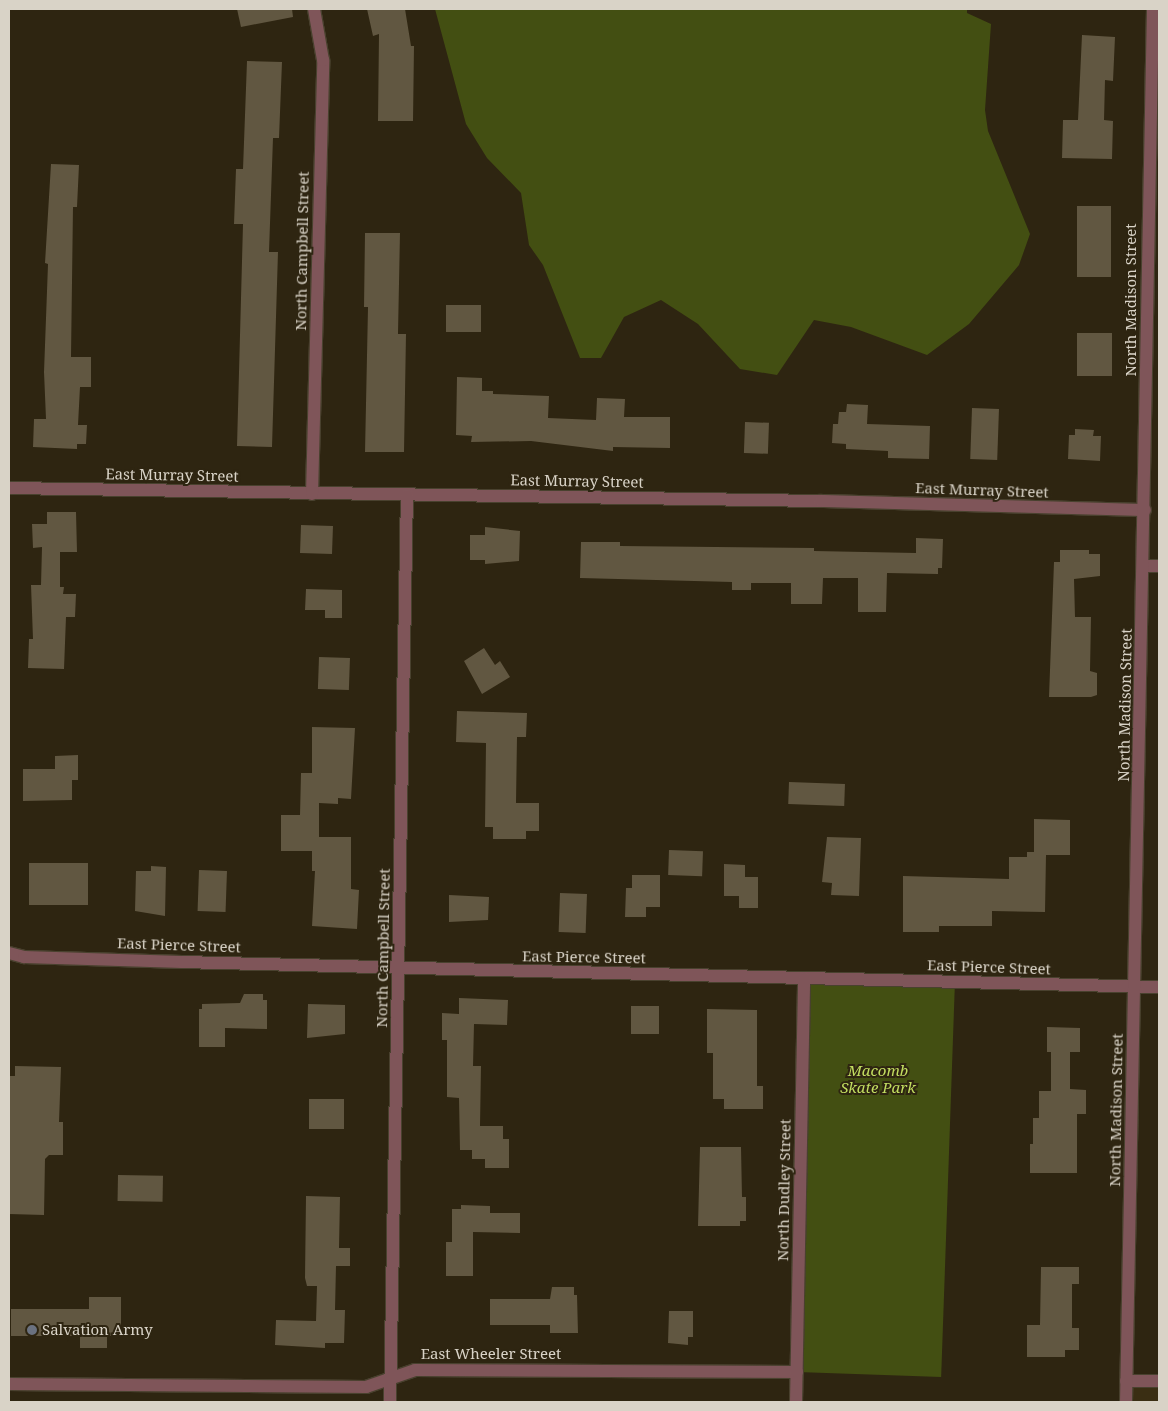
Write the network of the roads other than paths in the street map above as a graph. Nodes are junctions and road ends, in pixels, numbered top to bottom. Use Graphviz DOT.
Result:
graph roads {
  1 [pos="314,9"];
  2 [pos="1154,9"];
  3 [pos="1154,160"];
  4 [pos="9,488"];
  5 [pos="312,494"];
  6 [pos="406,495"];
  7 [pos="1145,510"];
  8 [pos="1144,566"];
  9 [pos="1159,566"];
  10 [pos="9,953"];
  11 [pos="399,968"];
  12 [pos="804,978"];
  13 [pos="1136,987"];
  14 [pos="1159,987"];
  15 [pos="797,1372"];
  16 [pos="390,1379"];
  17 [pos="1126,1381"];
  18 [pos="1159,1381"];
  19 [pos="9,1384"];
  20 [pos="390,1402"];
  21 [pos="796,1402"];
  22 [pos="1126,1402"];
  1 -- 5 [label="street, North Campbell Street"];
  2 -- 3 [label="street, North Madison Street"];
  3 -- 7 [label="street, North Madison Street"];
  4 -- 5 [label="street, East Murray Street"];
  5 -- 6 [label="street, East Murray Street"];
  6 -- 7 [label="street, East Murray Street"];
  6 -- 11 [label="street, North Campbell Street"];
  7 -- 8 [label="street, North Madison Street"];
  8 -- 9 [label="street"];
  8 -- 13 [label="street, North Madison Street"];
  10 -- 11 [label="street, East Pierce Street"];
  11 -- 12 [label="street, East Pierce Street"];
  11 -- 16 [label="street, North Campbell Street"];
  12 -- 13 [label="street, East Pierce Street"];
  12 -- 15 [label="street, North Dudley Street"];
  13 -- 14 [label="street, East Pierce Street"];
  13 -- 17 [label="street, North Madison Street"];
  15 -- 16 [label="street, East Wheeler Street"];
  15 -- 21 [label="street, North Dudley Street"];
  16 -- 19 [label="street, East Wheeler Street"];
  16 -- 20 [label="street, North Campbell Street"];
  17 -- 18 [label="street"];
  17 -- 22 [label="street, North Madison Street"];
}
